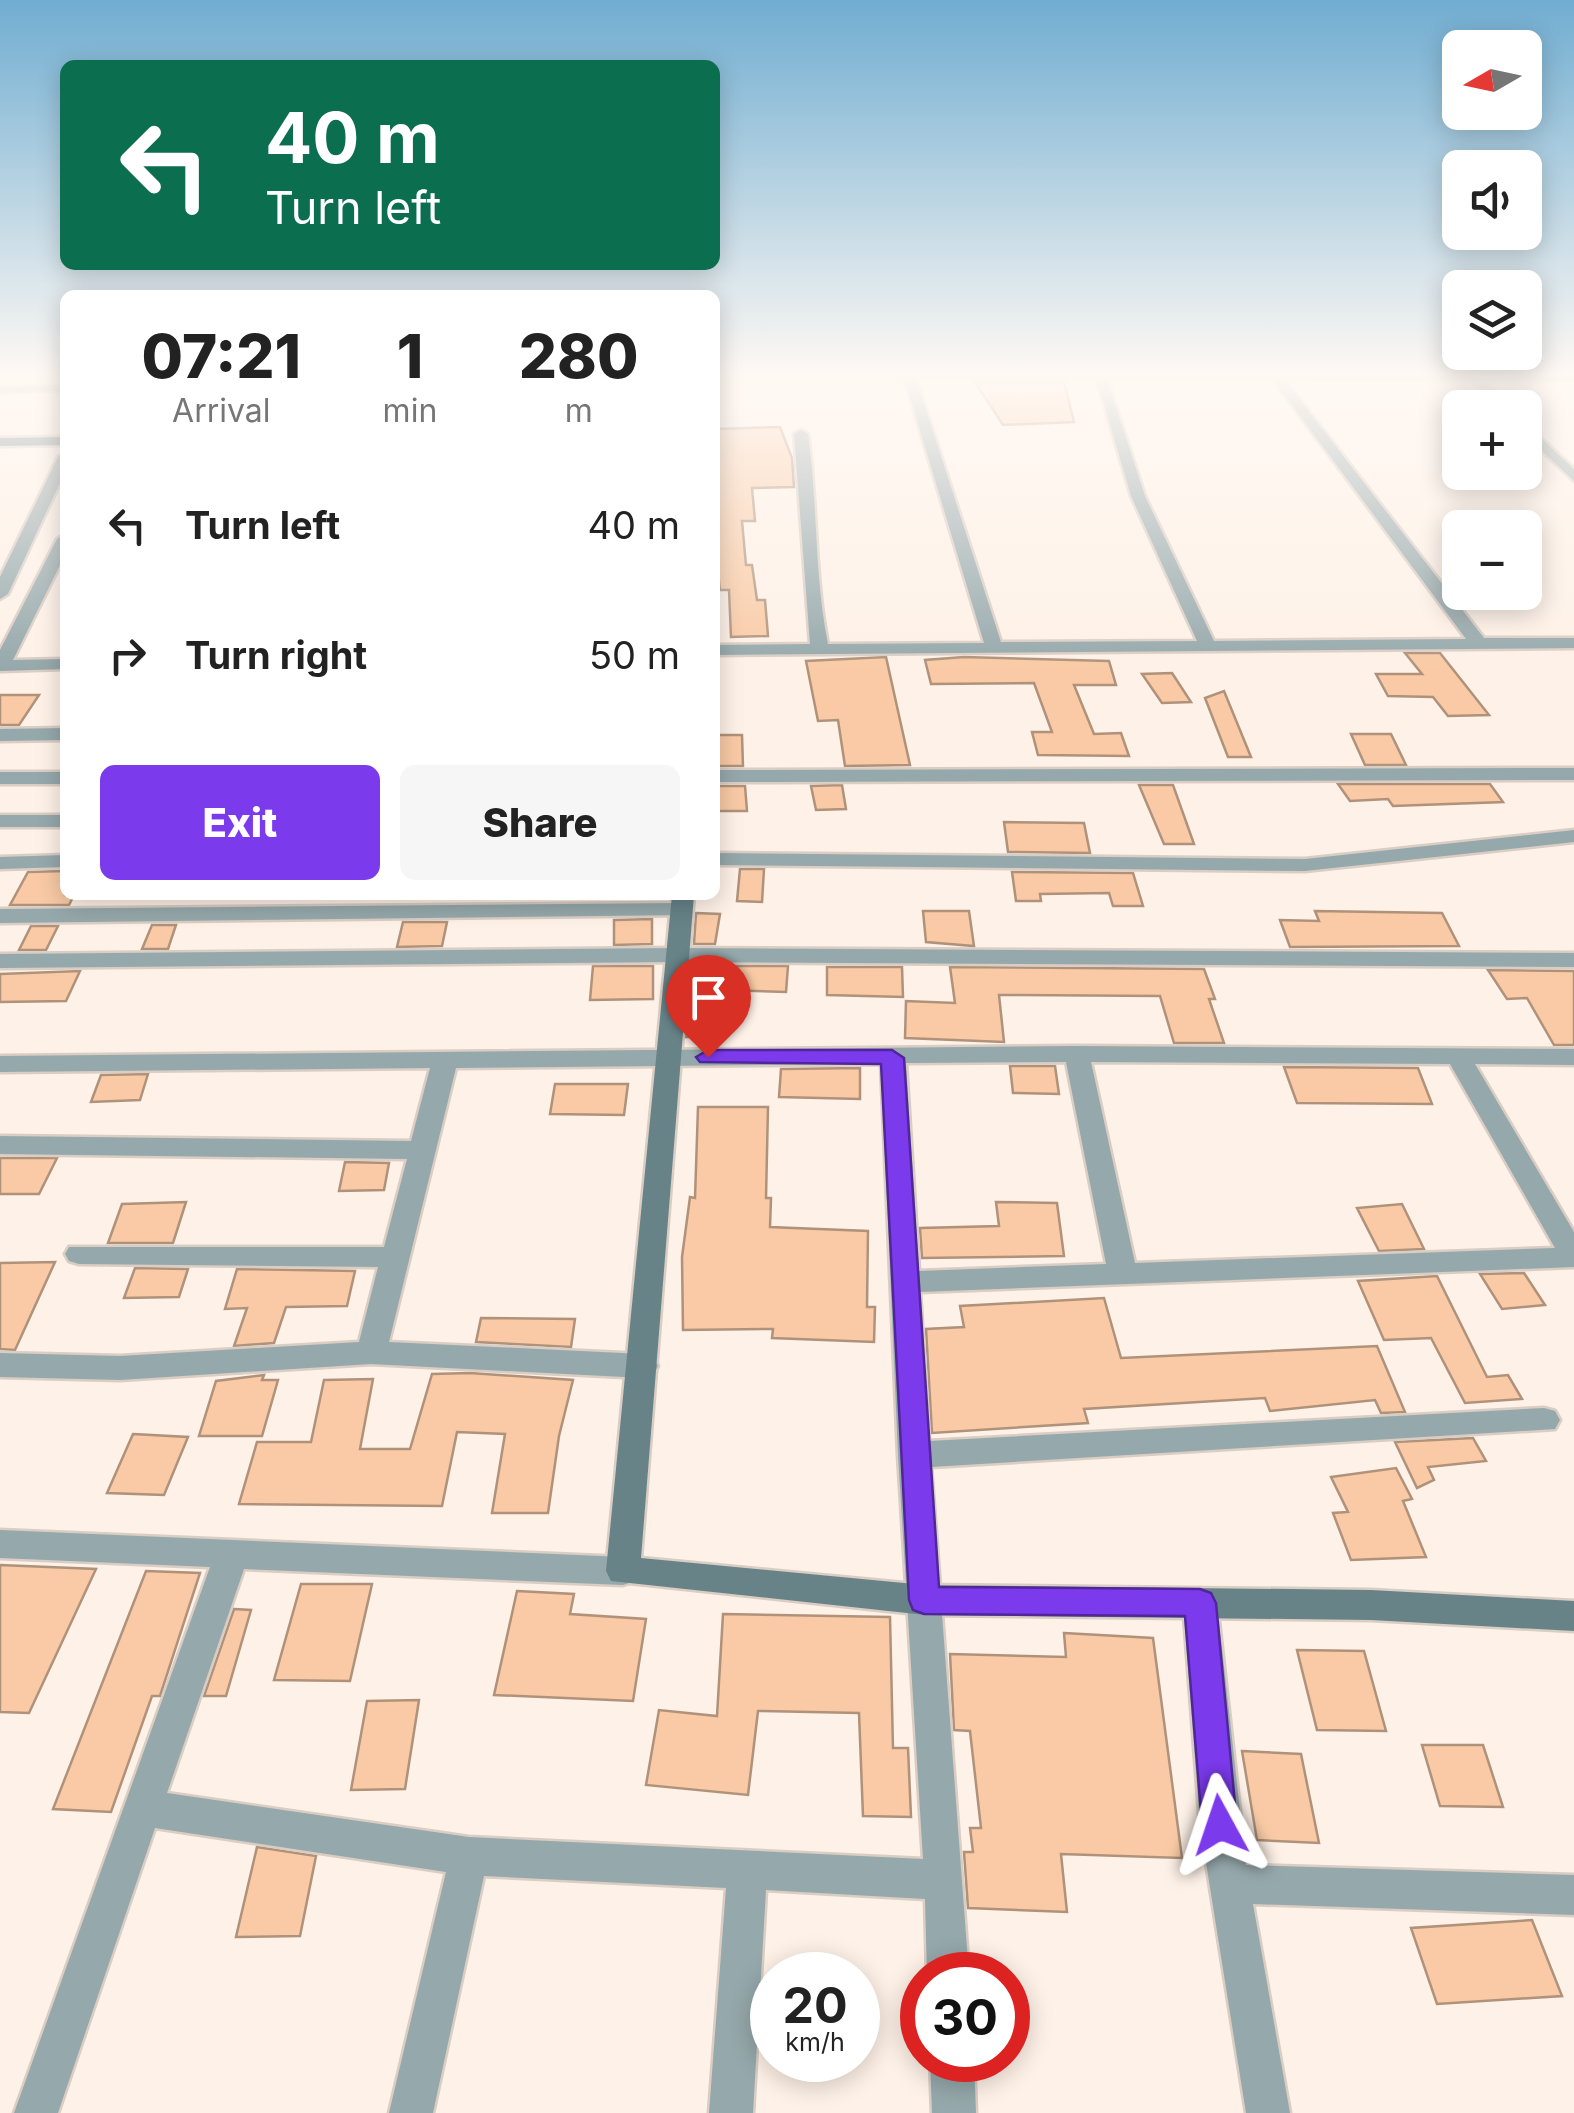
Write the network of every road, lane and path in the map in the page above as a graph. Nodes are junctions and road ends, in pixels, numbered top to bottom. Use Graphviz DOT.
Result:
graph roads {
  1 [pos="57,473"];
  2 [pos="807,473"];
  3 [pos="940,473"];
  4 [pos="1131,473"];
  5 [pos="1350,473"];
  6 [pos="27,536"];
  7 [pos="60,537"];
  8 [pos="60,547"];
  9 [pos="0,594"];
  10 [pos="1574,643"];
  11 [pos="1480,644"];
  12 [pos="994,646"];
  13 [pos="1208,646"];
  14 [pos="820,648"];
  15 [pos="720,650"];
  16 [pos="60,664"];
  17 [pos="1,666"];
  18 [pos="0,734"];
  19 [pos="60,734"];
  20 [pos="1574,774"];
  21 [pos="720,776"];
  22 [pos="0,778"];
  23 [pos="60,778"];
  24 [pos="0,820"];
  25 [pos="60,820"];
  26 [pos="1574,836"];
  27 [pos="720,859"];
  28 [pos="60,861"];
  29 [pos="0,862"];
  30 [pos="682,902"];
  31 [pos="0,916"];
  32 [pos="676,955"];
  33 [pos="1574,960"];
  34 [pos="0,961"];
  35 [pos="1077,1054"];
  36 [pos="671,1056"];
  37 [pos="1458,1056"];
  38 [pos="1574,1057"];
  39 [pos="892,1058"];
  40 [pos="445,1060"];
  41 [pos="0,1064"];
  42 [pos="0,1145"];
  43 [pos="423,1150"];
  44 [pos="79,1254"];
  45 [pos="394,1257"];
  46 [pos="1574,1257"];
  47 [pos="1122,1271"];
  48 [pos="905,1282"];
  49 [pos="371,1354"];
  50 [pos="0,1365"];
  51 [pos="642,1366"];
  52 [pos="1544,1420"];
  53 [pos="914,1455"];
  54 [pos="0,1544"];
  55 [pos="232,1554"];
  56 [pos="623,1570"];
  57 [pos="924,1600"];
  58 [pos="1200,1603"];
  59 [pos="1574,1616"];
  60 [pos="142,1808"];
  61 [pos="469,1856"];
  62 [pos="747,1870"];
  63 [pos="944,1880"];
  64 [pos="1229,1884"];
  65 [pos="1574,1895"];
  66 [pos="947,1952"];
  67 [pos="953,2082"];
  68 [pos="36,2113"];
  69 [pos="411,2113"];
  70 [pos="731,2113"];
  71 [pos="954,2113"];
  72 [pos="1268,2113"];
  1 -- 6 [label="street"];
  2 -- 14 [label="street"];
  3 -- 12 [label="street"];
  4 -- 13 [label="street"];
  5 -- 11 [label="street"];
  6 -- 7 [label="street"];
  6 -- 9 [label="street"];
  8 -- 17 [label="street"];
  10 -- 11 [label="street"];
  11 -- 13 [label="street"];
  12 -- 13 [label="street"];
  12 -- 14 [label="street"];
  14 -- 15 [label="street"];
  16 -- 17 [label="street"];
  18 -- 19 [label="street"];
  20 -- 21 [label="street"];
  22 -- 23 [label="street"];
  24 -- 25 [label="street"];
  26 -- 27 [label="street"];
  28 -- 29 [label="street"];
  30 -- 31 [label="street"];
  30 -- 32 [label="street"];
  32 -- 33 [label="street"];
  32 -- 34 [label="street"];
  32 -- 36 [label="street"];
  35 -- 37 [label="street"];
  35 -- 39 [label="street"];
  35 -- 47 [label="street"];
  36 -- 39 [label="street"];
  36 -- 40 [label="street"];
  36 -- 51 [label="street"];
  37 -- 38 [label="street"];
  37 -- 46 [label="street"];
  39 -- 48 [label="street"];
  40 -- 41 [label="street"];
  40 -- 43 [label="street"];
  42 -- 43 [label="street"];
  43 -- 45 [label="street"];
  44 -- 45 [label="street"];
  45 -- 49 [label="street"];
  46 -- 47 [label="street"];
  47 -- 48 [label="street"];
  48 -- 53 [label="street"];
  49 -- 50 [label="street"];
  49 -- 51 [label="street"];
  51 -- 56 [label="street"];
  52 -- 53 [label="street"];
  53 -- 57 [label="street"];
  54 -- 55 [label="street"];
  55 -- 56 [label="street"];
  55 -- 60 [label="street"];
  56 -- 57 [label="street"];
  57 -- 58 [label="street"];
  57 -- 63 [label="street"];
  58 -- 59 [label="street"];
  58 -- 64 [label="street"];
  60 -- 61 [label="street"];
  60 -- 68 [label="street"];
  61 -- 62 [label="street"];
  61 -- 69 [label="street"];
  62 -- 63 [label="street"];
  62 -- 70 [label="street"];
  63 -- 66 [label="street"];
  64 -- 65 [label="street"];
  64 -- 72 [label="street"];
  67 -- 71 [label="street"];
}
